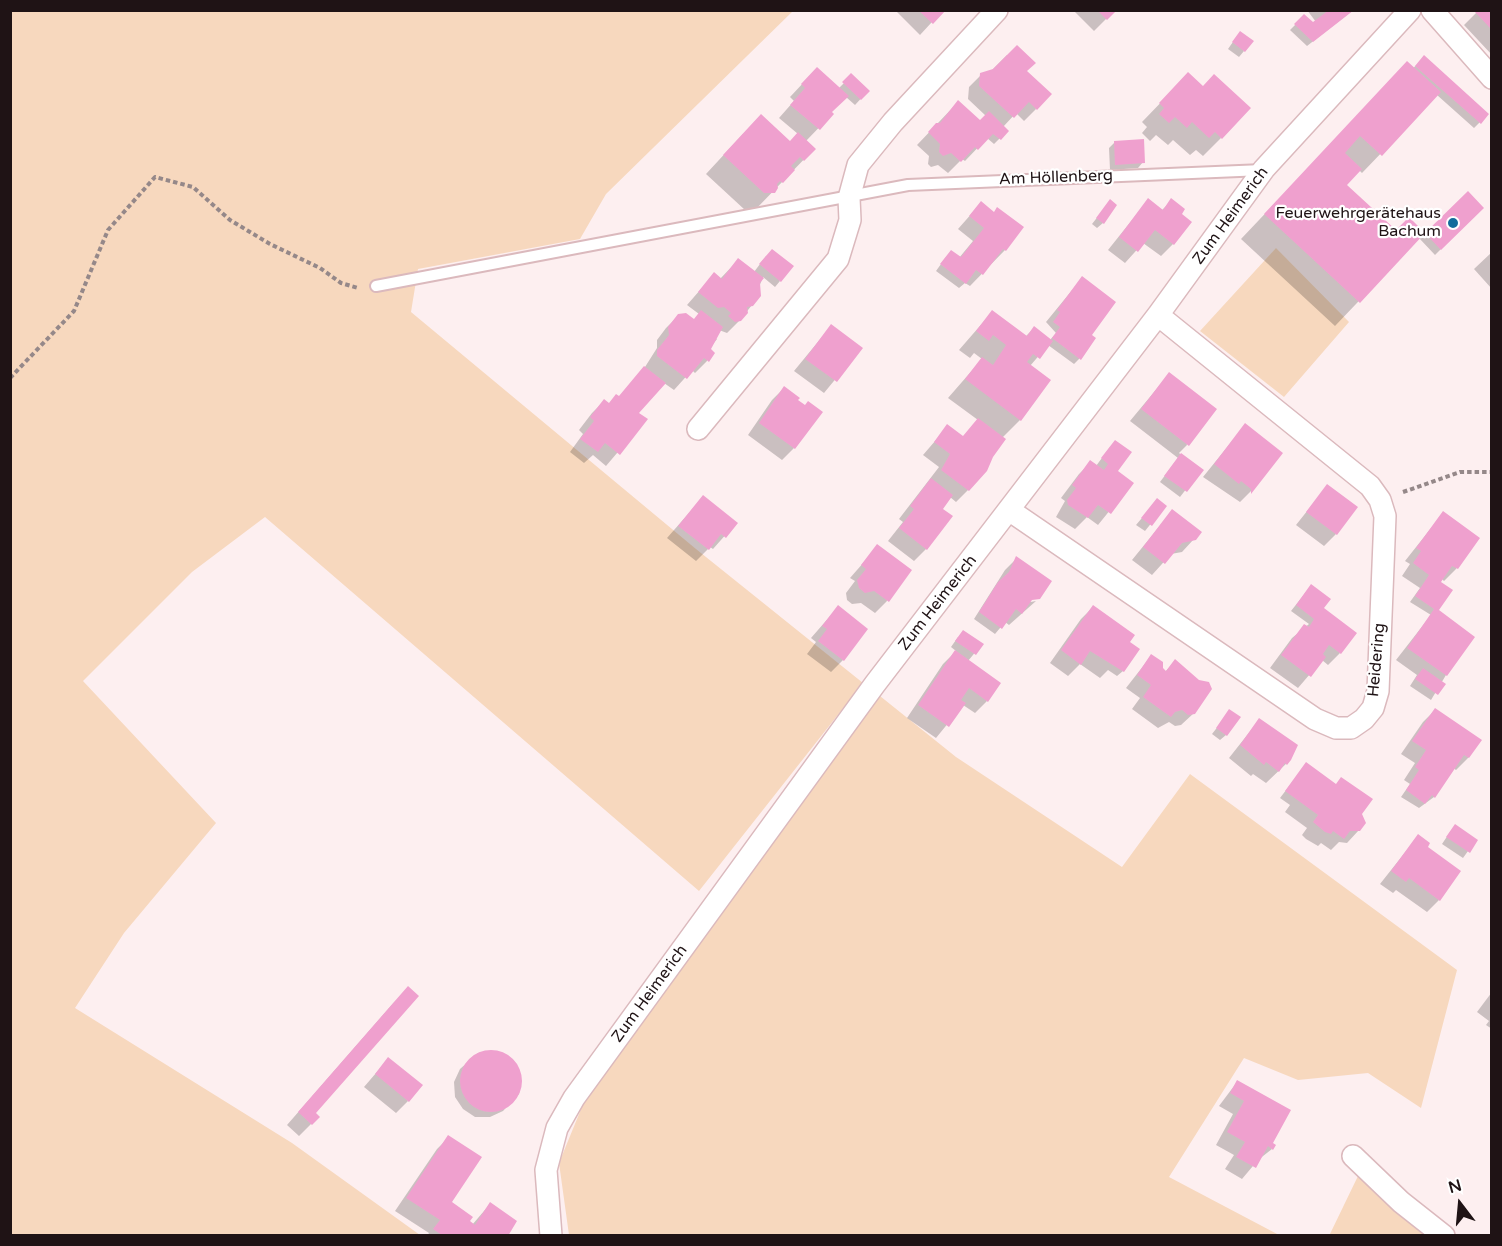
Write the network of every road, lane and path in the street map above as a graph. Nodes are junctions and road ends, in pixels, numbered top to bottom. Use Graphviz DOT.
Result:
graph roads {
  1 [pos="997,10"];
  2 [pos="1410,10"];
  3 [pos="1432,10"];
  4 [pos="1491,78"];
  5 [pos="1264,170"];
  6 [pos="849,198"];
  7 [pos="376,286"];
  8 [pos="1158,315"];
  9 [pos="10,378"];
  10 [pos="698,429"];
  11 [pos="1491,472"];
  12 [pos="1380,500"];
  13 [pos="1010,510"];
  14 [pos="1353,1156"];
  15 [pos="551,1236"];
  16 [pos="1444,1236"];
  1 -- 6 [label="street"];
  2 -- 5 [label="street, Zum Heimerich"];
  3 -- 4 [label="street"];
  5 -- 6 [label="lane, Am Höllenberg"];
  5 -- 8 [label="street, Zum Heimerich"];
  6 -- 7 [label="lane, Am Höllenberg"];
  6 -- 10 [label="street"];
  7 -- 9 [label="path"];
  8 -- 12 [label="street"];
  8 -- 13 [label="street, Zum Heimerich"];
  11 -- 12 [label="path"];
  12 -- 13 [label="street, Heidering"];
  13 -- 15 [label="street, Zum Heimerich"];
  14 -- 16 [label="street"];
}
